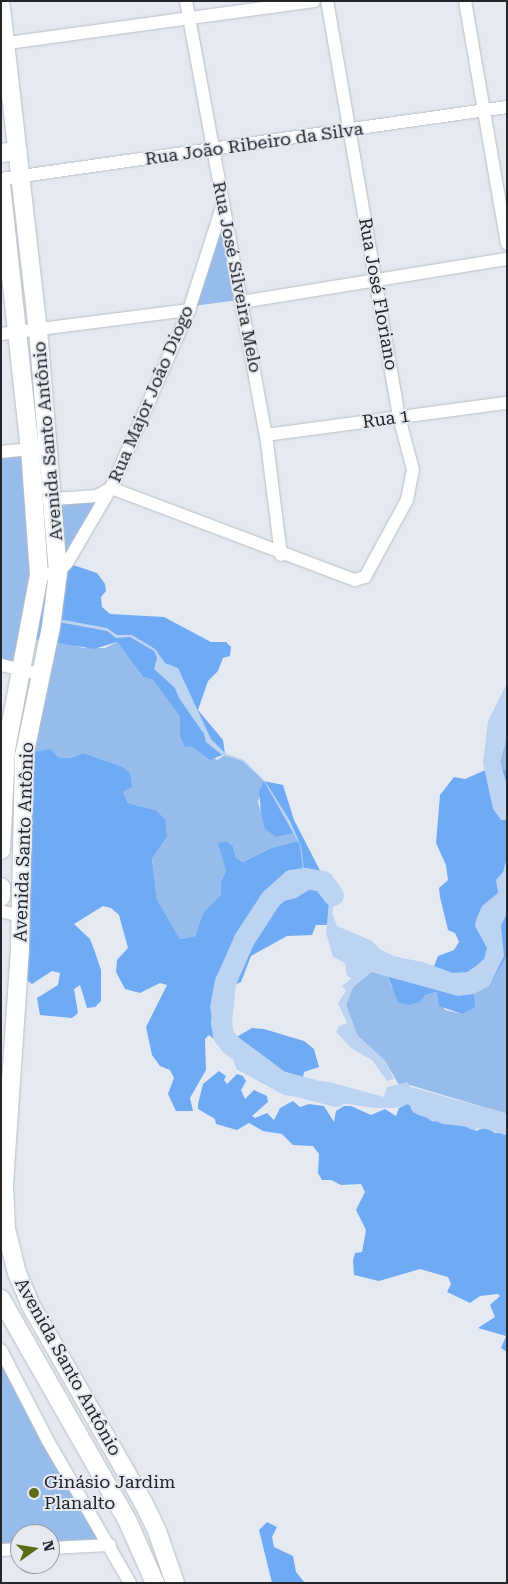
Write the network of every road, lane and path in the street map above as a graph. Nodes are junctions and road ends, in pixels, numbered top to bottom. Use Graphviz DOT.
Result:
graph roads {
  1 [pos="186,1"];
  2 [pos="314,1"];
  3 [pos="327,1"];
  4 [pos="465,1"];
  5 [pos="1,7"];
  6 [pos="189,19"];
  7 [pos="3,43"];
  8 [pos="507,107"];
  9 [pos="484,110"];
  10 [pos="350,130"];
  11 [pos="213,151"];
  12 [pos="10,152"];
  13 [pos="22,177"];
  14 [pos="1,180"];
  15 [pos="1,184"];
  16 [pos="223,204"];
  17 [pos="507,243"];
  18 [pos="507,260"];
  19 [pos="376,281"];
  20 [pos="241,302"];
  21 [pos="189,310"];
  22 [pos="38,330"];
  23 [pos="9,333"];
  24 [pos="507,403"];
  25 [pos="400,417"];
  26 [pos="266,435"];
  27 [pos="49,447"];
  28 [pos="30,449"];
  29 [pos="1,452"];
  30 [pos="111,488"];
  31 [pos="54,499"];
  32 [pos="282,555"];
  33 [pos="58,573"];
  34 [pos="39,574"];
  35 [pos="1,665"];
  36 [pos="21,670"];
  37 [pos="40,674"];
  38 [pos="2,792"];
  39 [pos="21,798"];
  40 [pos="1,850"];
  41 [pos="1,888"];
  42 [pos="1,897"];
  43 [pos="1,911"];
  44 [pos="20,916"];
  45 [pos="1,1299"];
  46 [pos="1,1350"];
  47 [pos="110,1545"];
  48 [pos="60,1548"];
  49 [pos="130,1583"];
  50 [pos="155,1583"];
  51 [pos="175,1583"];
  1 -- 6 [label="street, Rua José Silveira Melo"];
  2 -- 6 [label="street"];
  3 -- 10 [label="street, Rua José Floriano"];
  4 -- 9 [label="street"];
  5 -- 7 [label="street, Avenida Santo Antônio"];
  6 -- 7 [label="street"];
  6 -- 11 [label="street, Rua José Silveira Melo"];
  7 -- 12 [label="street, Avenida Santo Antônio"];
  8 -- 9 [label="street, Rua João Ribeiro da Silva"];
  9 -- 10 [label="street, Rua João Ribeiro da Silva"];
  9 -- 17 [label="street"];
  10 -- 11 [label="street, Rua João Ribeiro da Silva"];
  10 -- 19 [label="street, Rua José Floriano"];
  11 -- 13 [label="street, Rua João Ribeiro da Silva"];
  11 -- 16 [label="street, Rua José Silveira Melo"];
  12 -- 13 [label="street, Avenida Santo Antônio"];
  13 -- 14 [label="street, Rua João Ribeiro da Silva"];
  13 -- 22 [label="street, Avenida Santo Antônio"];
  15 -- 23 [label="street, Avenida Santo Antônio"];
  16 -- 20 [label="street, Rua José Silveira Melo"];
  16 -- 21 [label="street, Rua Major João Diogo"];
  18 -- 19 [label="street"];
  19 -- 20 [label="street"];
  19 -- 25 [label="street, Rua José Floriano"];
  20 -- 26 [label="street, Rua José Silveira Melo"];
  21 -- 22 [label="street"];
  21 -- 30 [label="street, Rua Major João Diogo"];
  22 -- 23 [label="street"];
  22 -- 27 [label="street, Avenida Santo Antônio"];
  23 -- 28 [label="street, Avenida Santo Antônio"];
  24 -- 25 [label="street, Rua 1"];
  25 -- 26 [label="street, Rua 1"];
  25 -- 32 [label="street, Rua José Floriano"];
  26 -- 32 [label="street, Rua José Silveira Melo"];
  27 -- 28 [label="street"];
  27 -- 31 [label="street, Avenida Santo Antônio"];
  28 -- 29 [label="street"];
  28 -- 34 [label="street, Avenida Santo Antônio"];
  30 -- 31 [label="street"];
  30 -- 32 [label="street"];
  30 -- 33 [label="street, Rua Major João Diogo"];
  31 -- 33 [label="street, Avenida Santo Antônio"];
  33 -- 34 [label="street"];
  33 -- 37 [label="street, Avenida Santo Antônio"];
  34 -- 36 [label="street, Avenida Santo Antônio"];
  35 -- 36 [label="street"];
  36 -- 37 [label="street"];
  36 -- 38 [label="street, Avenida Santo Antônio"];
  37 -- 39 [label="street, Avenida Santo Antônio"];
  38 -- 39 [label="street"];
  38 -- 40 [label="street, Avenida Santo Antônio"];
  39 -- 44 [label="street, Avenida Santo Antônio"];
  41 -- 42 [label="street, Avenida Santo Antônio"];
  43 -- 44 [label="street"];
  44 -- 51 [label="street, Avenida Santo Antônio"];
  45 -- 50 [label="street, Avenida Santo Antônio"];
  46 -- 47 [label="street"];
  47 -- 48 [label="street"];
  47 -- 49 [label="street"];
}
